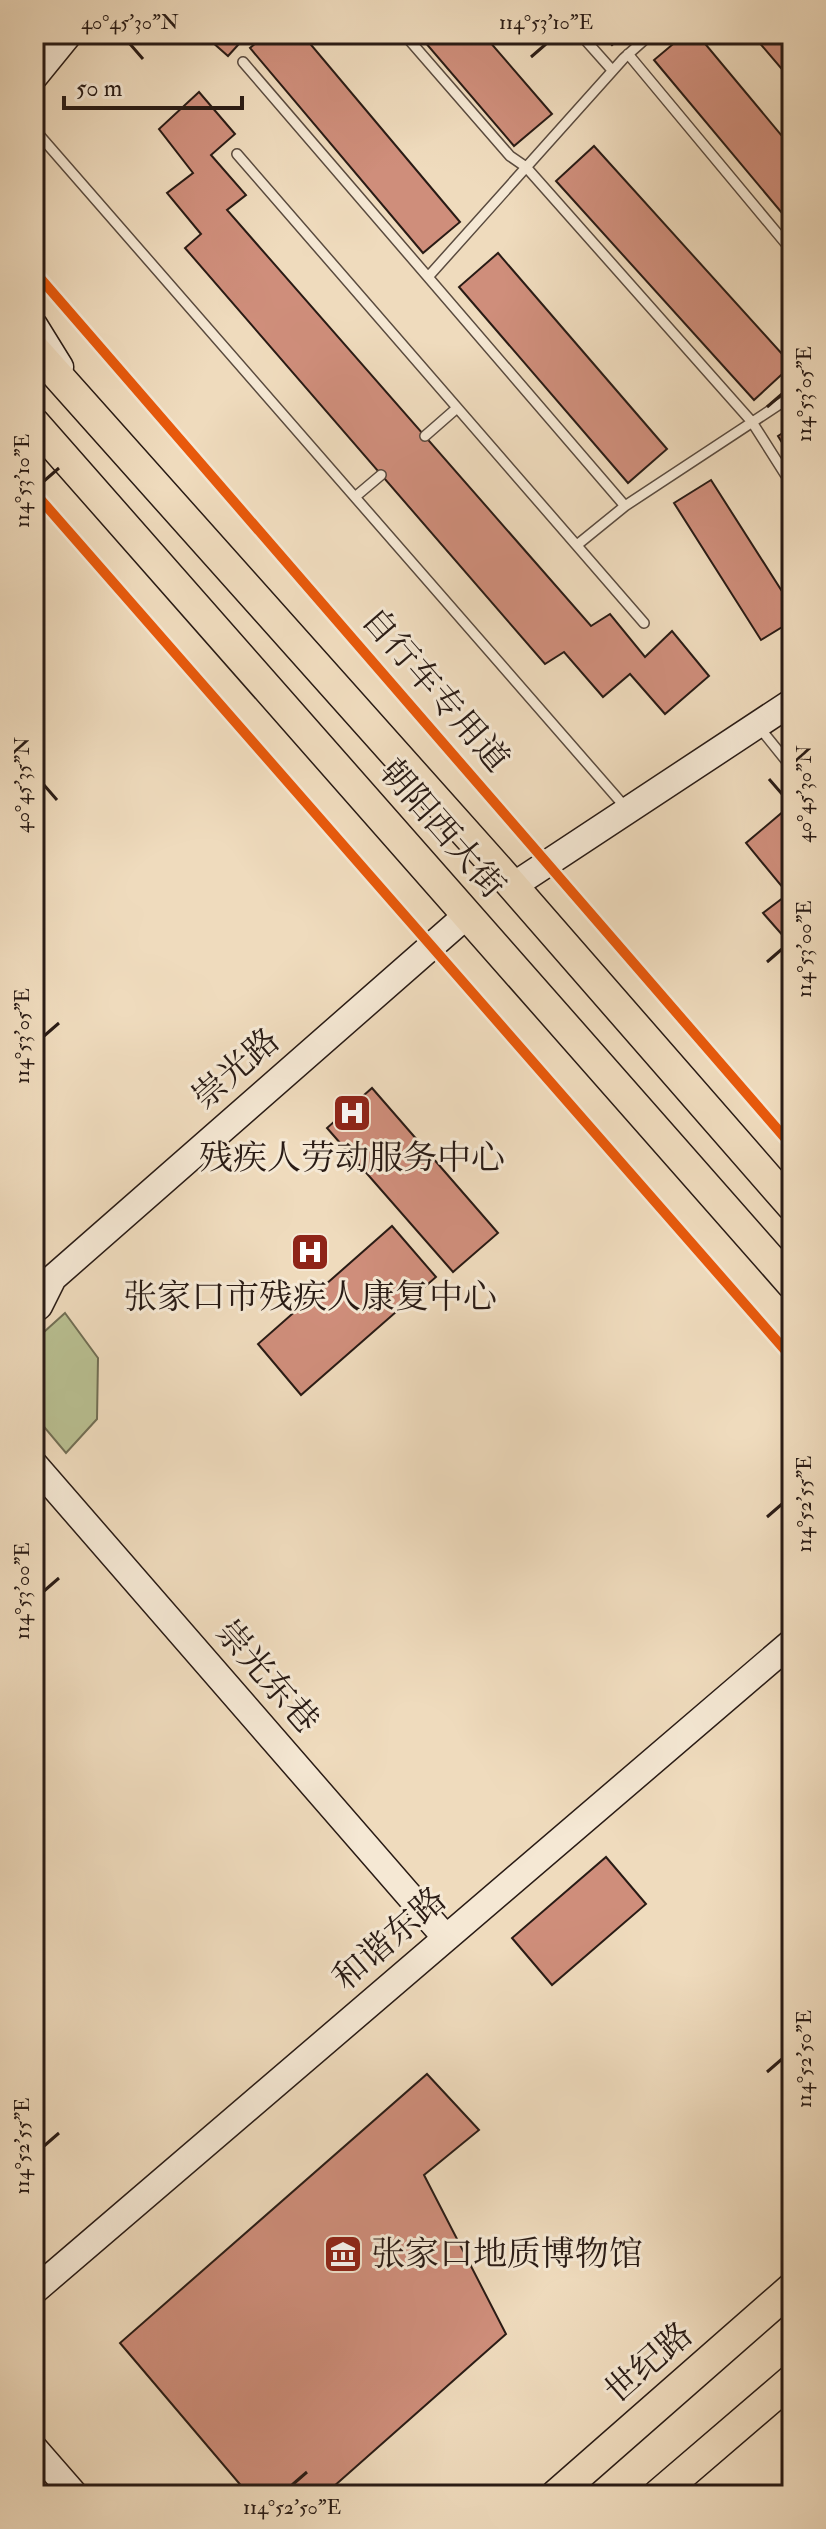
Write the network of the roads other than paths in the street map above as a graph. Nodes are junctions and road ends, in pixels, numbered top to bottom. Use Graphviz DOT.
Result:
graph roads {
  1 [pos="69,34"];
  2 [pos="404,34"];
  3 [pos="580,34"];
  4 [pos="651,34"];
  5 [pos="628,54"];
  6 [pos="243,62"];
  7 [pos="612,70"];
  8 [pos="34,77"];
  9 [pos="34,129"];
  10 [pos="237,154"];
  11 [pos="526,167"];
  12 [pos="792,251"];
  13 [pos="428,277"];
  14 [pos="34,325"];
  15 [pos="34,349"];
  16 [pos="792,396"];
  17 [pos="86,407"];
  18 [pos="457,408"];
  19 [pos="752,422"];
  20 [pos="37,428"];
  21 [pos="425,436"];
  22 [pos="381,475"];
  23 [pos="792,485"];
  24 [pos="355,497"];
  25 [pos="625,506"];
  26 [pos="577,545"];
  27 [pos="644,623"];
  28 [pos="792,702"];
  29 [pos="757,725"];
  30 [pos="792,768"];
  31 [pos="628,810"];
  32 [pos="513,886"];
  33 [pos="467,915"];
  34 [pos="792,1206"];
  35 [pos="44,1278"];
  36 [pos="792,1284"];
  37 [pos="34,1310"];
  38 [pos="34,1464"];
  39 [pos="792,1642"];
  40 [pos="446,1938"];
  41 [pos="792,2288"];
  42 [pos="34,2291"];
  43 [pos="792,2380"];
  44 [pos="34,2448"];
  45 [pos="75,2495"];
  46 [pos="556,2495"];
  47 [pos="658,2495"];
  1 -- 8 [label="street"];
  2 -- 11 [label="lane"];
  3 -- 7 [label="lane"];
  4 -- 5 [label="lane"];
  5 -- 7 [label="lane"];
  5 -- 12 [label="lane"];
  6 -- 13 [label="lane"];
  7 -- 11 [label="lane"];
  9 -- 24 [label="lane"];
  10 -- 18 [label="lane"];
  11 -- 13 [label="lane"];
  11 -- 19 [label="lane"];
  13 -- 25 [label="lane"];
  14 -- 17 [label="street"];
  15 -- 17 [label="main road, 朝阳西大街"];
  16 -- 19 [label="lane"];
  17 -- 32 [label="main road, 朝阳西大街"];
  18 -- 21 [label="lane"];
  18 -- 26 [label="lane"];
  19 -- 23 [label="lane"];
  19 -- 25 [label="lane"];
  20 -- 33 [label="main road, 朝阳西大街"];
  22 -- 24 [label="lane"];
  24 -- 31 [label="lane"];
  25 -- 26 [label="lane"];
  26 -- 27 [label="lane"];
  28 -- 29 [label="street"];
  29 -- 30 [label="lane"];
  29 -- 31 [label="street"];
  31 -- 32 [label="street"];
  32 -- 34 [label="main road, 朝阳西大街"];
  33 -- 35 [label="street, 崇光路"];
  33 -- 36 [label="main road, 朝阳西大街"];
  35 -- 37 [label="street, 崇光路"];
  38 -- 40 [label="street, 崇光东巷"];
  39 -- 40 [label="street, 和谐东路"];
  40 -- 42 [label="street, 和谐东路"];
  41 -- 46 [label="main road, 世纪路"];
  43 -- 47 [label="main road"];
  44 -- 45 [label="street"];
}
